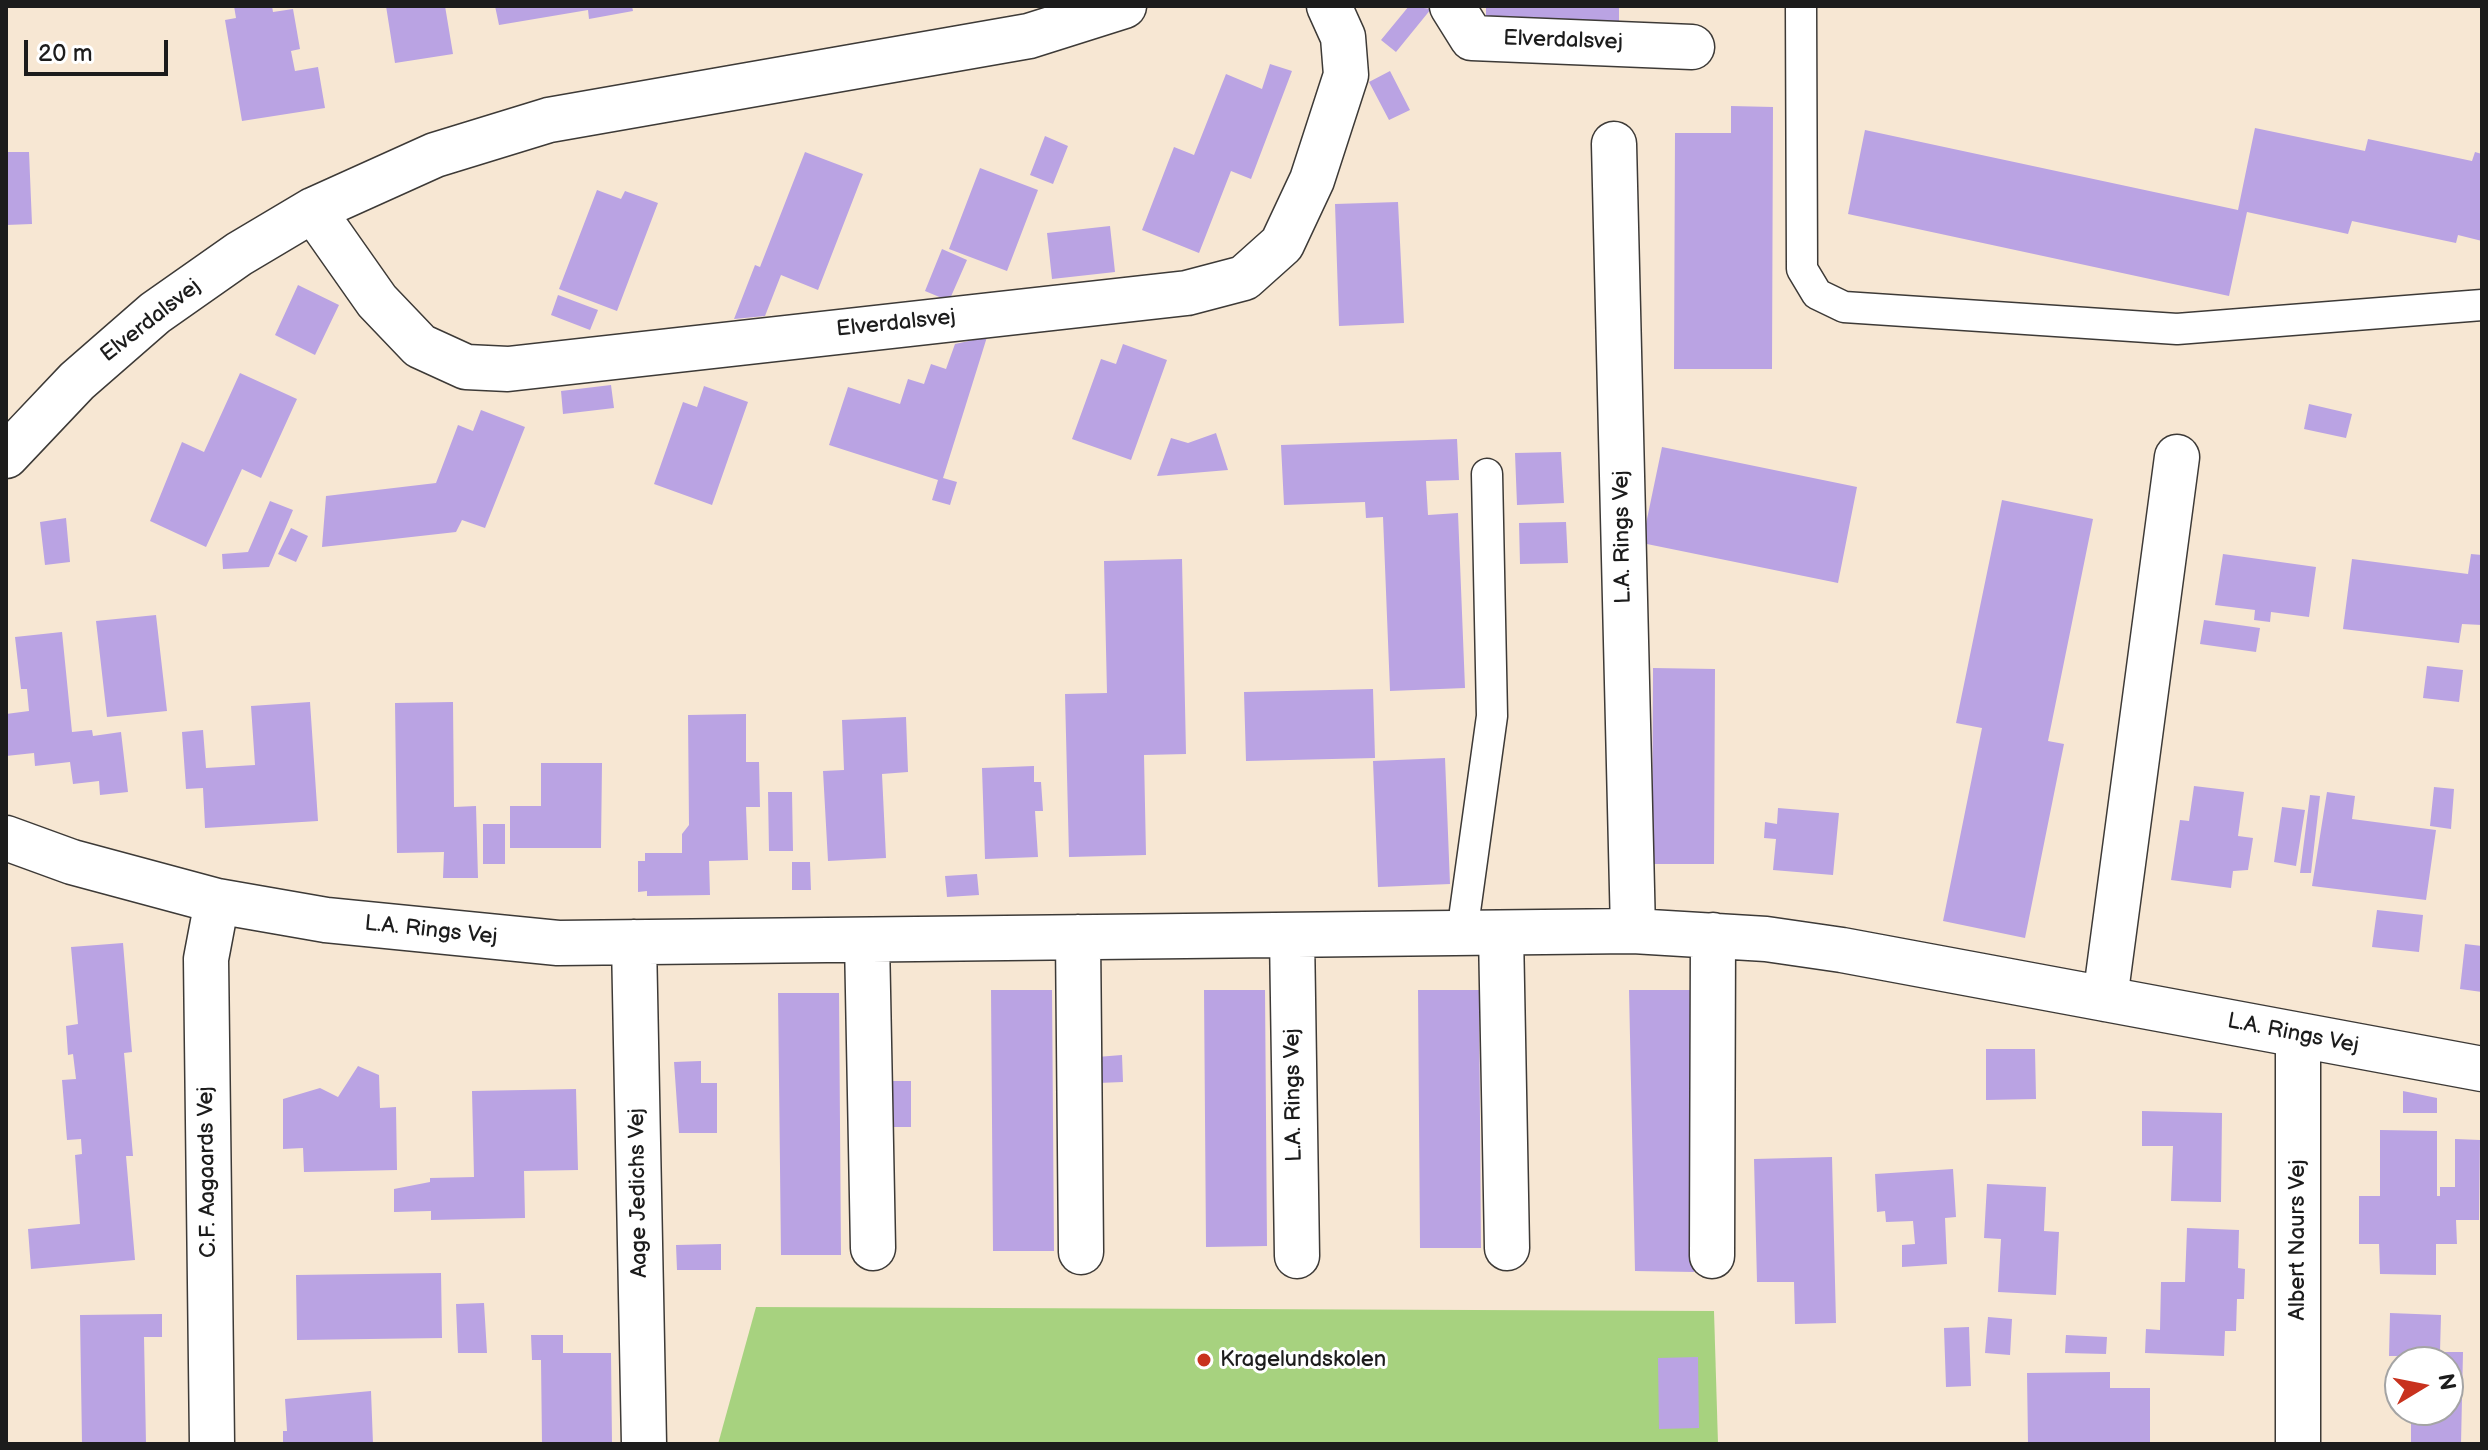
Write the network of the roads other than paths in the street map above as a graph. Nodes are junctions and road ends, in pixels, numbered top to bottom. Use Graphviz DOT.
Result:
graph roads {
  1 [pos="1124,6"];
  2 [pos="1329,6"];
  3 [pos="1452,6"];
  4 [pos="1801,6"];
  5 [pos="1692,47"];
  6 [pos="1614,144"];
  7 [pos="313,210"];
  8 [pos="2482,305"];
  9 [pos="6,456"];
  10 [pos="2177,457"];
  11 [pos="1487,474"];
  12 [pos="6,838"];
  13 [pos="217,901"];
  14 [pos="1633,931"];
  15 [pos="1482,933"];
  16 [pos="1292,935"];
  17 [pos="1713,935"];
  18 [pos="1078,937"];
  19 [pos="867,940"];
  20 [pos="634,942"];
  21 [pos="2105,999"];
  22 [pos="2298,1035"];
  23 [pos="2482,1069"];
  24 [pos="873,1248"];
  25 [pos="1507,1248"];
  26 [pos="1081,1252"];
  27 [pos="1297,1256"];
  28 [pos="1712,1256"];
  29 [pos="212,1444"];
  30 [pos="644,1444"];
  31 [pos="2298,1444"];
  1 -- 7 [label="street, Elverdalsvej"];
  2 -- 7 [label="street, Elverdalsvej"];
  3 -- 5 [label="street, Elverdalsvej"];
  4 -- 8 [label="lane"];
  6 -- 14 [label="street, L.A. Rings Vej"];
  7 -- 9 [label="street, Elverdalsvej"];
  10 -- 21 [label="street"];
  11 -- 15 [label="lane"];
  12 -- 13 [label="street, L.A. Rings Vej"];
  13 -- 20 [label="street, L.A. Rings Vej"];
  13 -- 29 [label="street, C.F. Aagaards Vej"];
  14 -- 15 [label="street, L.A. Rings Vej"];
  14 -- 17 [label="street, L.A. Rings Vej"];
  15 -- 16 [label="street, L.A. Rings Vej"];
  15 -- 25 [label="street"];
  16 -- 18 [label="street, L.A. Rings Vej"];
  16 -- 27 [label="street, L.A. Rings Vej"];
  17 -- 21 [label="street, L.A. Rings Vej"];
  17 -- 28 [label="street"];
  18 -- 19 [label="street, L.A. Rings Vej"];
  18 -- 26 [label="street"];
  19 -- 20 [label="street, L.A. Rings Vej"];
  19 -- 24 [label="street"];
  20 -- 30 [label="street, Aage Jedichs Vej"];
  21 -- 22 [label="street, L.A. Rings Vej"];
  22 -- 23 [label="street, L.A. Rings Vej"];
  22 -- 31 [label="street, Albert Naurs Vej"];
}
